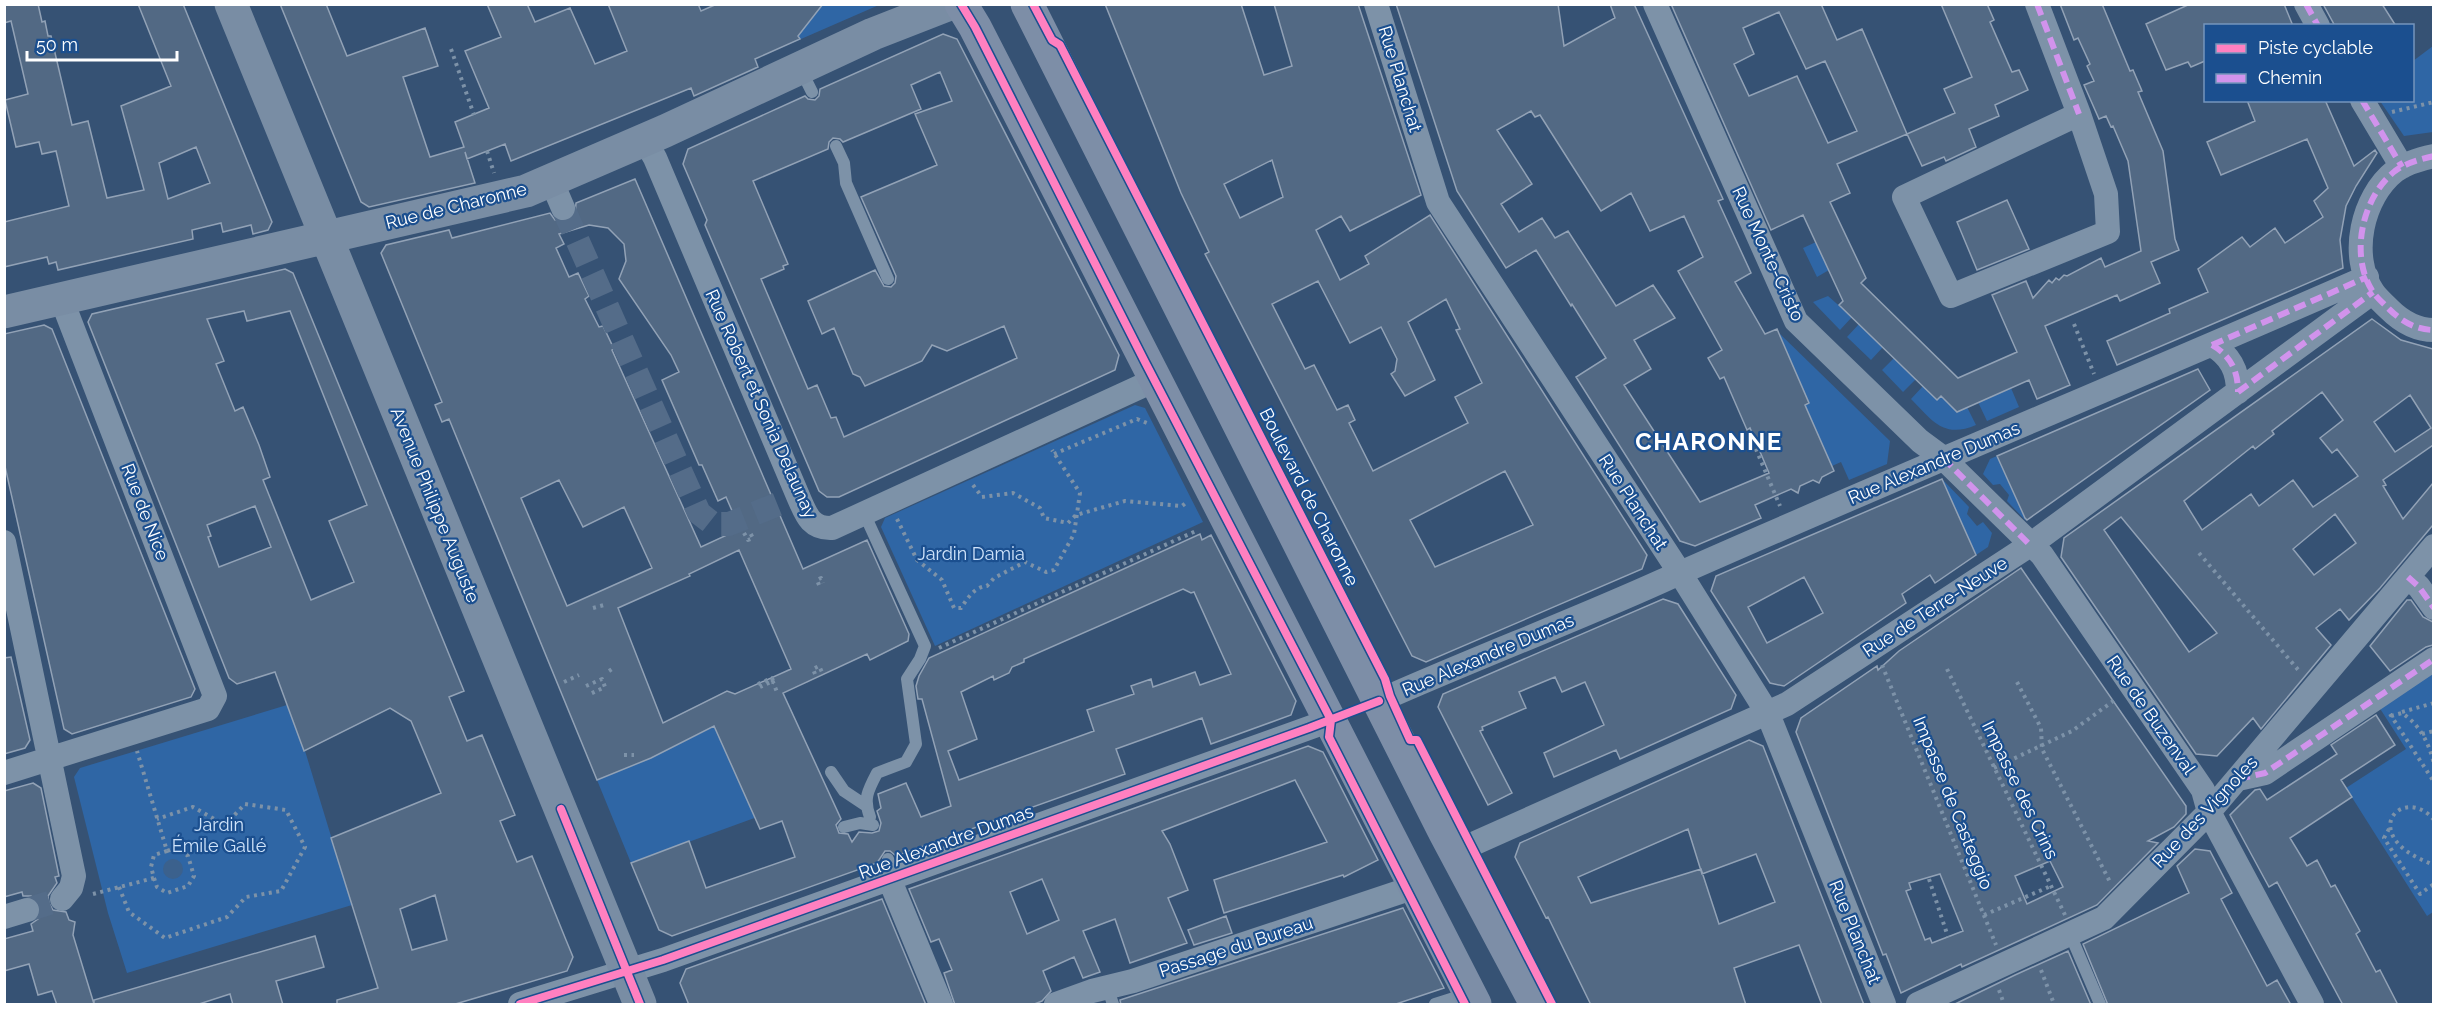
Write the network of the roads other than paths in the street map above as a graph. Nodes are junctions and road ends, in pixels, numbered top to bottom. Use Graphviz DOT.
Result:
graph roads {
  1 [pos="231,4"];
  2 [pos="950,4"];
  3 [pos="961,4"];
  4 [pos="1028,4"];
  5 [pos="1376,4"];
  6 [pos="1655,4"];
  7 [pos="2037,4"];
  8 [pos="2306,4"];
  9 [pos="2317,24"];
  10 [pos="2363,102"];
  11 [pos="2079,114"];
  12 [pos="644,139"];
  13 [pos="836,146"];
  14 [pos="2433,156"];
  15 [pos="2402,167"];
  16 [pos="326,237"];
  17 [pos="888,279"];
  18 [pos="2370,285"];
  19 [pos="61,298"];
  20 [pos="4,312"];
  21 [pos="2433,330"];
  22 [pos="2212,345"];
  23 [pos="1155,380"];
  24 [pos="2238,392"];
  25 [pos="1943,458"];
  26 [pos="864,513"];
  27 [pos="4,542"];
  28 [pos="2030,545"];
  29 [pos="2433,546"];
  30 [pos="1680,573"];
  31 [pos="2408,577"];
  32 [pos="2433,608"];
  33 [pos="2433,659"];
  34 [pos="1379,701"];
  35 [pos="1768,714"];
  36 [pos="1331,720"];
  37 [pos="50,759"];
  38 [pos="831,772"];
  39 [pos="4,773"];
  40 [pos="2238,779"];
  41 [pos="2209,812"];
  42 [pos="869,816"];
  43 [pos="844,827"];
  44 [pos="1455,852"];
  45 [pos="890,871"];
  46 [pos="1415,887"];
  47 [pos="62,899"];
  48 [pos="2069,928"];
  49 [pos="627,972"];
  50 [pos="1110,996"];
  51 [pos="1465,1001"];
  52 [pos="520,1005"];
  53 [pos="640,1005"];
  54 [pos="940,1005"];
  55 [pos="1056,1005"];
  56 [pos="1435,1005"];
  57 [pos="1536,1005"];
  58 [pos="1884,1005"];
  59 [pos="1918,1005"];
  60 [pos="2100,1005"];
  61 [pos="2312,1005"];
  1 -- 16 [label="main road, Avenue Philippe Auguste"];
  2 -- 12 [label="main road, Rue de Charonne"];
  3 -- 23 [label="main road"];
  4 -- 34 [label="main road, Boulevard de Charonne"];
  5 -- 30 [label="street, Rue Planchat"];
  6 -- 25 [label="street, Rue Monte-Cristo"];
  7 -- 11 [label="street"];
  8 -- 9 [label="street"];
  10 -- 15 [label="street"];
  11 -- 11 [label="street"];
  12 -- 16 [label="main road, Rue de Charonne"];
  12 -- 26 [label="street, Rue Robert et Sonia Delaunay"];
  13 -- 17 [label="lane"];
  14 -- 15 [label="street"];
  15 -- 18 [label="street"];
  16 -- 19 [label="main road, Rue de Charonne"];
  16 -- 49 [label="main road, Avenue Philippe Auguste"];
  18 -- 21 [label="street"];
  18 -- 22 [label="street, Rue Alexandre Dumas"];
  18 -- 24 [label="street, Rue de Terre-Neuve"];
  19 -- 20 [label="main road, Rue de Charonne"];
  19 -- 37 [label="street, Rue de Nice"];
  22 -- 24 [label="street"];
  22 -- 25 [label="street, Rue Alexandre Dumas"];
  23 -- 26 [label="street, Rue Robert et Sonia Delaunay"];
  23 -- 36 [label="main road"];
  24 -- 28 [label="street, Rue de Terre-Neuve"];
  25 -- 28 [label="street, Rue de Buzenval"];
  25 -- 30 [label="street, Rue Alexandre Dumas"];
  26 -- 42 [label="lane"];
  27 -- 37 [label="street"];
  28 -- 35 [label="street, Rue de Terre-Neuve"];
  28 -- 41 [label="street, Rue de Buzenval"];
  29 -- 31 [label="street, Rue des Vignoles"];
  30 -- 34 [label="street, Rue Alexandre Dumas"];
  30 -- 35 [label="street, Rue Planchat"];
  31 -- 32 [label="street"];
  31 -- 40 [label="street, Rue des Vignoles"];
  33 -- 40 [label="street"];
  34 -- 36 [label="main road, Rue Alexandre Dumas"];
  34 -- 44 [label="main road, Boulevard de Charonne"];
  35 -- 44 [label="street, Rue de Terre-Neuve"];
  35 -- 58 [label="street, Rue Planchat"];
  36 -- 45 [label="street, Rue Alexandre Dumas"];
  36 -- 46 [label="main road"];
  37 -- 39 [label="street, Rue de Nice"];
  37 -- 47 [label="street"];
  38 -- 42 [label="lane"];
  40 -- 41 [label="street, Rue des Vignoles"];
  41 -- 48 [label="street, Rue des Vignoles"];
  41 -- 61 [label="street, Rue de Buzenval"];
  42 -- 43 [label="lane"];
  44 -- 57 [label="main road, Boulevard de Charonne"];
  45 -- 49 [label="street, Rue Alexandre Dumas"];
  45 -- 54 [label="street"];
  46 -- 50 [label="street, Passage du Bureau"];
  46 -- 51 [label="main road"];
  48 -- 59 [label="street, Rue des Vignoles"];
  48 -- 60 [label="lane"];
  49 -- 52 [label="street, Rue Alexandre Dumas"];
  49 -- 53 [label="main road, Avenue Philippe Auguste"];
  50 -- 55 [label="street, Passage du Bureau"];
  51 -- 56 [label="lane"];
}
